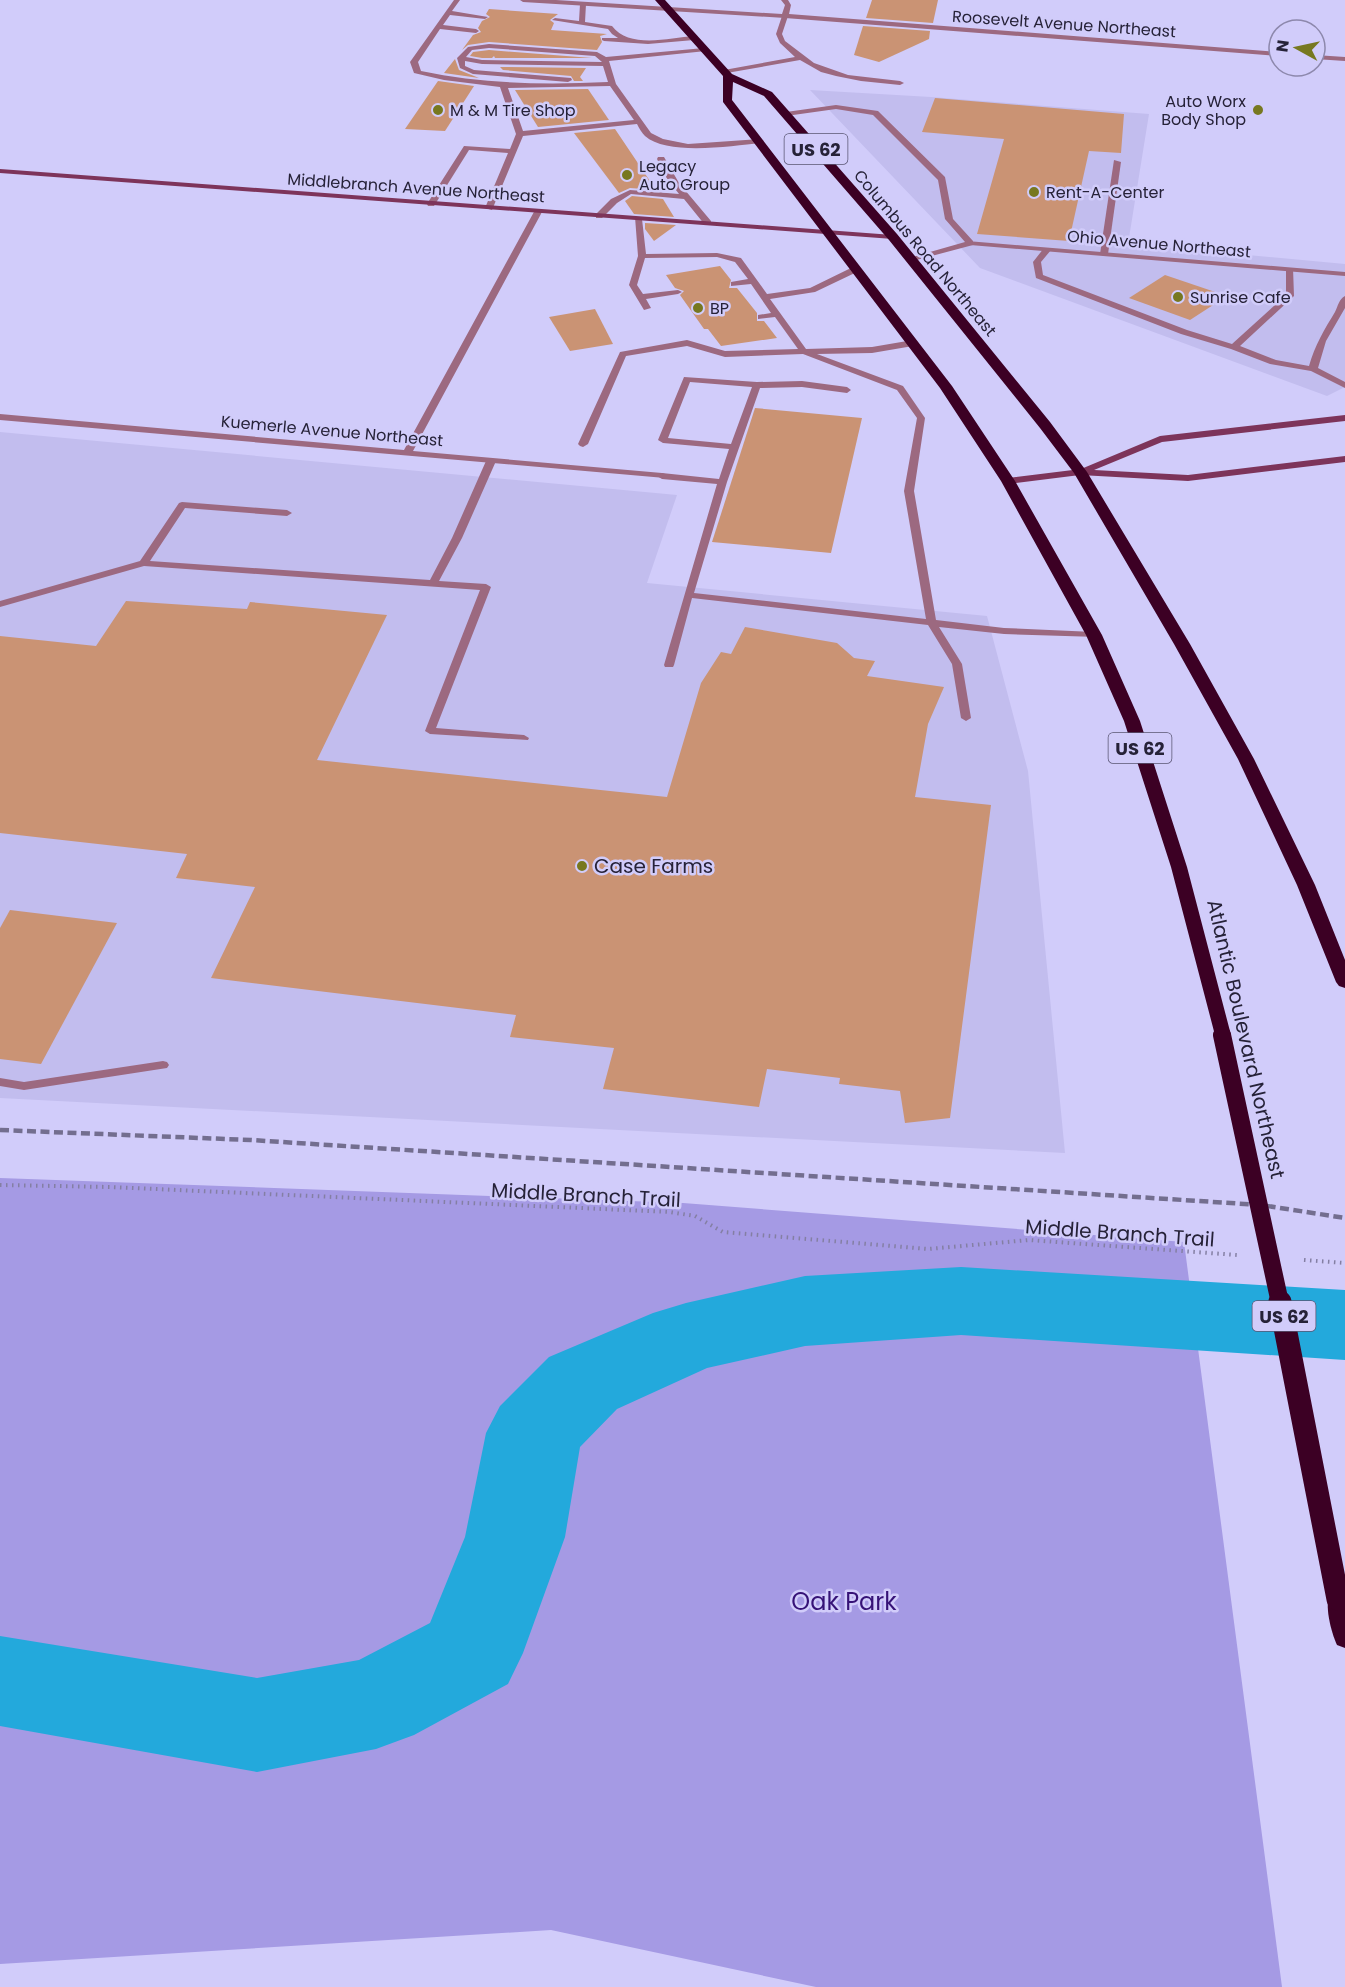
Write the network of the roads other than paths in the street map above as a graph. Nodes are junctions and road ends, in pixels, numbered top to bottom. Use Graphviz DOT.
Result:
graph roads {
  1 [pos="457,0"];
  2 [pos="523,0"];
  3 [pos="660,0"];
  4 [pos="784,0"];
  5 [pos="584,4"];
  6 [pos="669,10"];
  7 [pos="448,14"];
  8 [pos="785,16"];
  9 [pos="485,17"];
  10 [pos="555,20"];
  11 [pos="582,22"];
  12 [pos="438,27"];
  13 [pos="476,31"];
  14 [pos="694,38"];
  15 [pos="604,39"];
  16 [pos="628,41"];
  17 [pos="704,50"];
  18 [pos="1267,53"];
  19 [pos="461,58"];
  20 [pos="801,58"];
  21 [pos="1327,58"];
  22 [pos="1345,59"];
  23 [pos="605,62"];
  24 [pos="726,74"];
  25 [pos="900,83"];
  26 [pos="612,84"];
  27 [pos="579,86"];
  28 [pos="504,87"];
  29 [pos="786,114"];
  30 [pos="639,122"];
  31 [pos="520,134"];
  32 [pos="760,141"];
  33 [pos="513,151"];
  34 [pos="661,159"];
  35 [pos="1117,162"];
  36 [pos="0,171"];
  37 [pos="688,197"];
  38 [pos="431,204"];
  39 [pos="489,208"];
  40 [pos="538,212"];
  41 [pos="599,216"];
  42 [pos="638,219"];
  43 [pos="708,223"];
  44 [pos="830,232"];
  45 [pos="893,237"];
  46 [pos="970,243"];
  47 [pos="1047,250"];
  48 [pos="1104,254"];
  49 [pos="642,256"];
  50 [pos="912,260"];
  51 [pos="856,269"];
  52 [pos="1290,270"];
  53 [pos="1345,274"];
  54 [pos="753,281"];
  55 [pos="734,284"];
  56 [pos="678,292"];
  57 [pos="640,297"];
  58 [pos="765,297"];
  59 [pos="1345,298"];
  60 [pos="647,308"];
  61 [pos="777,314"];
  62 [pos="761,317"];
  63 [pos="664,336"];
  64 [pos="913,343"];
  65 [pos="672,345"];
  66 [pos="1234,348"];
  67 [pos="804,352"];
  68 [pos="1313,369"];
  69 [pos="1345,384"];
  70 [pos="757,386"];
  71 [pos="847,390"];
  72 [pos="0,417"];
  73 [pos="1345,418"];
  74 [pos="583,444"];
  75 [pos="735,447"];
  76 [pos="407,453"];
  77 [pos="1345,459"];
  78 [pos="491,461"];
  79 [pos="1080,472"];
  80 [pos="1008,481"];
  81 [pos="722,482"];
  82 [pos="287,513"];
  83 [pos="144,563"];
  84 [pos="432,583"];
  85 [pos="688,595"];
  86 [pos="0,604"];
  87 [pos="931,622"];
  88 [pos="1094,635"];
  89 [pos="669,665"];
  90 [pos="966,718"];
  91 [pos="524,738"];
  92 [pos="1345,982"];
  93 [pos="163,1065"];
  94 [pos="0,1082"];
  95 [pos="1345,1638"];
  1 -- 7 [label="street"];
  2 -- 5 [label="street, Roosevelt Avenue Northeast"];
  3 -- 6 [label="highway, Columbus Road Northeast / US 62"];
  4 -- 8 [label="street"];
  5 -- 6 [label="street, Roosevelt Avenue Northeast"];
  5 -- 11 [label="street"];
  6 -- 8 [label="street, Roosevelt Avenue Northeast"];
  6 -- 14 [label="highway, Columbus Road Northeast / US 62"];
  7 -- 9 [label="street"];
  7 -- 12 [label="street"];
  8 -- 18 [label="street, Roosevelt Avenue Northeast"];
  8 -- 20 [label="street"];
  10 -- 11 [label="street"];
  11 -- 16 [label="street"];
  12 -- 13 [label="street"];
  12 -- 28 [label="street"];
  14 -- 16 [label="street"];
  14 -- 17 [label="highway, Columbus Road Northeast / US 62"];
  15 -- 16 [label="street"];
  17 -- 23 [label="street"];
  17 -- 24 [label="highway, Columbus Road Northeast / US 62"];
  19 -- 23 [label="street"];
  19 -- 23 [label="street"];
  19 -- 27 [label="street"];
  20 -- 24 [label="street"];
  20 -- 25 [label="street"];
  21 -- 22 [label="street"];
  23 -- 26 [label="street"];
  24 -- 29 [label="highway, Columbus Road Northeast / US 62"];
  24 -- 32 [label="highway, US 62"];
  26 -- 27 [label="street"];
  26 -- 30 [label="street"];
  27 -- 28 [label="street"];
  28 -- 31 [label="street"];
  29 -- 45 [label="highway, Columbus Road Northeast / US 62"];
  29 -- 46 [label="street"];
  30 -- 31 [label="street"];
  30 -- 32 [label="street"];
  31 -- 33 [label="street"];
  32 -- 44 [label="highway, US 62"];
  33 -- 38 [label="street"];
  33 -- 39 [label="street"];
  34 -- 37 [label="street"];
  35 -- 48 [label="street"];
  36 -- 38 [label="street, Middlebranch Avenue Northeast"];
  37 -- 41 [label="street"];
  37 -- 43 [label="street"];
  38 -- 39 [label="street, Middlebranch Avenue Northeast"];
  39 -- 40 [label="street, Middlebranch Avenue Northeast"];
  40 -- 41 [label="street, Middlebranch Avenue Northeast"];
  40 -- 76 [label="street"];
  41 -- 42 [label="street, Middlebranch Avenue Northeast"];
  42 -- 43 [label="street, Middlebranch Avenue Northeast"];
  42 -- 49 [label="street"];
  43 -- 44 [label="street, Middlebranch Avenue Northeast"];
  44 -- 45 [label="street, Middlebranch Avenue Northeast"];
  44 -- 51 [label="highway, US 62"];
  45 -- 50 [label="highway, Columbus Road Northeast / US 62"];
  46 -- 47 [label="street, Ohio Avenue Northeast"];
  46 -- 50 [label="street"];
  47 -- 48 [label="street, Ohio Avenue Northeast"];
  47 -- 66 [label="street"];
  48 -- 52 [label="street, Ohio Avenue Northeast"];
  49 -- 54 [label="street"];
  49 -- 57 [label="street"];
  50 -- 79 [label="highway, Columbus Road Northeast / US 62"];
  51 -- 58 [label="street"];
  51 -- 64 [label="highway, US 62"];
  52 -- 53 [label="street, Ohio Avenue Northeast"];
  52 -- 66 [label="street"];
  54 -- 55 [label="street"];
  54 -- 58 [label="street"];
  56 -- 57 [label="street"];
  57 -- 60 [label="street"];
  58 -- 61 [label="street"];
  59 -- 68 [label="street"];
  61 -- 62 [label="street"];
  61 -- 67 [label="street"];
  63 -- 65 [label="street"];
  64 -- 67 [label="street"];
  64 -- 80 [label="highway, US 62"];
  65 -- 67 [label="street"];
  65 -- 74 [label="street"];
  66 -- 68 [label="street"];
  67 -- 87 [label="street"];
  68 -- 69 [label="street"];
  70 -- 71 [label="street"];
  70 -- 75 [label="street"];
  70 -- 75 [label="street"];
  72 -- 76 [label="street, Kuemerle Avenue Northeast"];
  73 -- 79 [label="street"];
  75 -- 81 [label="street"];
  76 -- 78 [label="street, Kuemerle Avenue Northeast"];
  77 -- 79 [label="street"];
  78 -- 81 [label="street, Kuemerle Avenue Northeast"];
  78 -- 84 [label="street"];
  79 -- 80 [label="street"];
  79 -- 92 [label="highway, US 62"];
  80 -- 88 [label="highway, Atlantic Boulevard Northeast / US 62"];
  81 -- 85 [label="street"];
  82 -- 83 [label="street"];
  83 -- 84 [label="street"];
  83 -- 86 [label="street"];
  84 -- 91 [label="street"];
  85 -- 87 [label="street"];
  85 -- 89 [label="street"];
  87 -- 88 [label="street"];
  87 -- 90 [label="street"];
  88 -- 95 [label="highway, Atlantic Boulevard Northeast / US 62, bridge"];
  93 -- 94 [label="street"];
}
